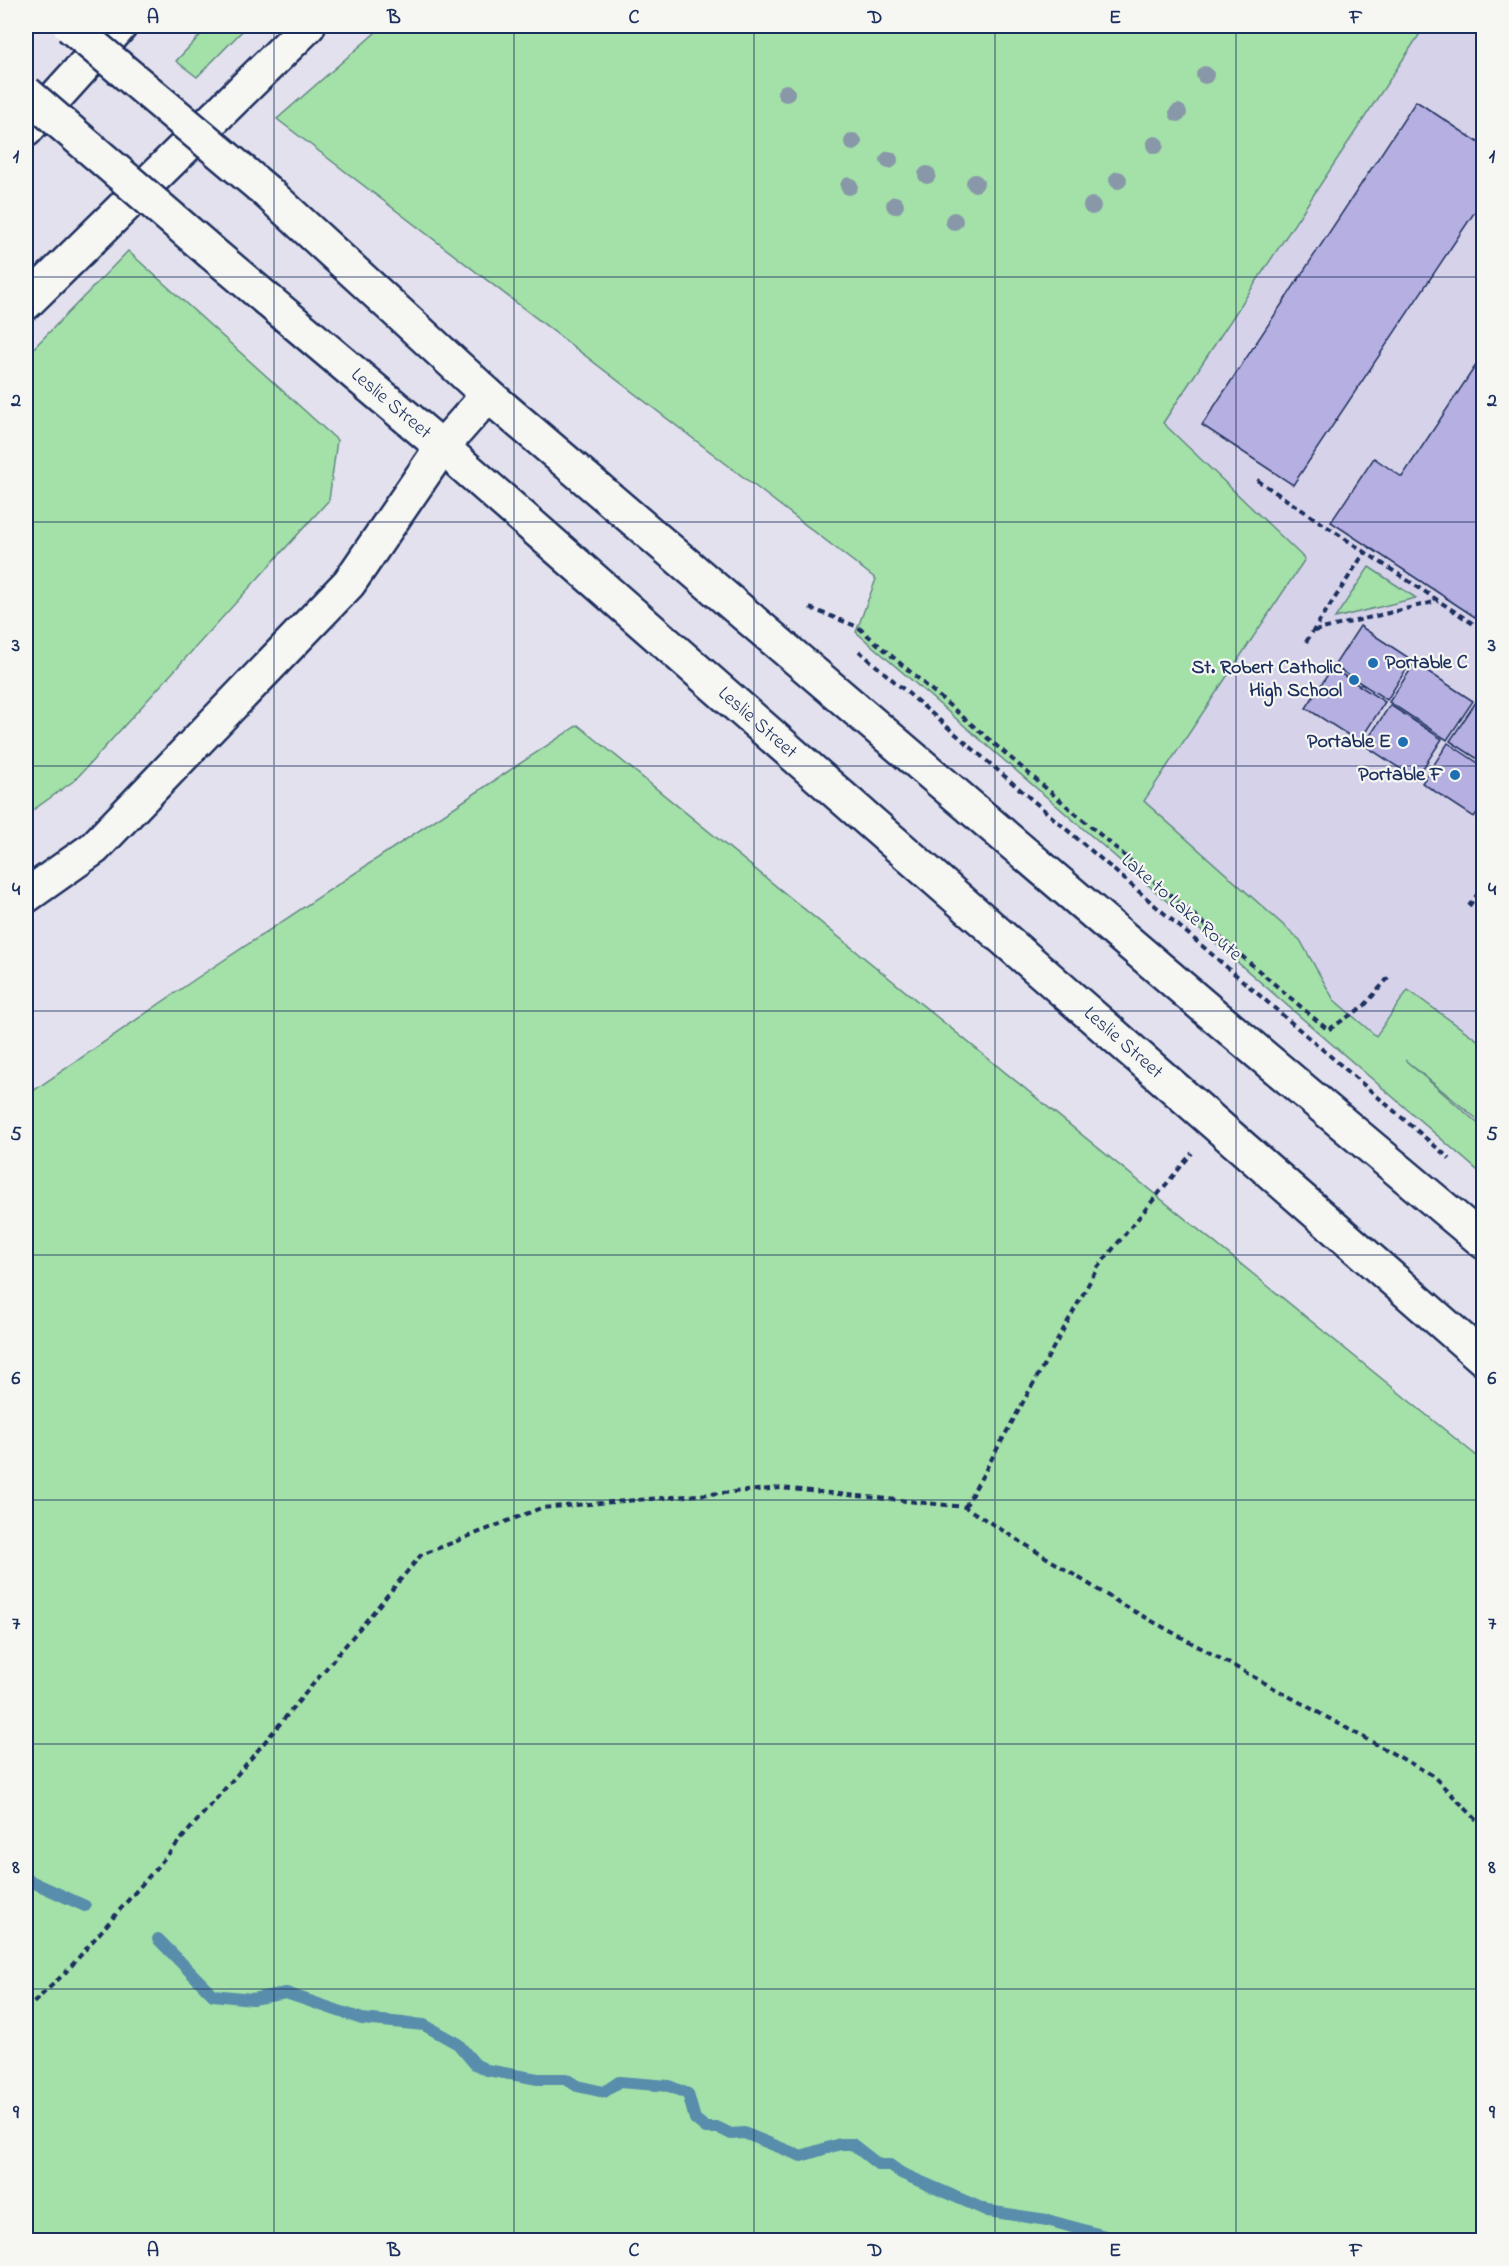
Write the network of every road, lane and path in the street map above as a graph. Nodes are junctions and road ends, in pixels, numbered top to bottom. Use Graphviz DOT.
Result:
graph roads {
  1 [pos="70,26"];
  2 [pos="120,26"];
  3 [pos="308,26"];
  4 [pos="26,93"];
  5 [pos="26,130"];
  6 [pos="26,303"];
  7 [pos="488,395"];
  8 [pos="442,447"];
  9 [pos="1257,480"];
  10 [pos="1365,552"];
  11 [pos="1438,601"];
  12 [pos="810,608"];
  13 [pos="1313,631"];
  14 [pos="1484,631"];
  15 [pos="1306,642"];
  16 [pos="859,651"];
  17 [pos="1484,885"];
  18 [pos="26,896"];
  19 [pos="1469,906"];
  20 [pos="1389,977"];
  21 [pos="1216,1125"];
  22 [pos="1456,1164"];
  23 [pos="1484,1242"];
  24 [pos="1484,1359"];
  25 [pos="965,1507"];
  26 [pos="1484,1827"];
  27 [pos="26,2010"];
  1 -- 7 [label="main road, bridge"];
  2 -- 5 [label="main road"];
  3 -- 6 [label="main road"];
  4 -- 8 [label="main road, Leslie Street, bridge"];
  7 -- 8 [label="main road"];
  7 -- 23 [label="main road"];
  8 -- 18 [label="main road"];
  8 -- 21 [label="main road, Leslie Street"];
  9 -- 10 [label="path"];
  10 -- 11 [label="path"];
  10 -- 13 [label="path"];
  11 -- 13 [label="path"];
  11 -- 14 [label="path"];
  12 -- 20 [label="path"];
  13 -- 15 [label="path"];
  16 -- 22 [label="path, Lake to Lake Route"];
  17 -- 19 [label="path"];
  21 -- 24 [label="main road, Leslie Street"];
  21 -- 25 [label="path"];
  25 -- 26 [label="path"];
  25 -- 27 [label="path"];
}
